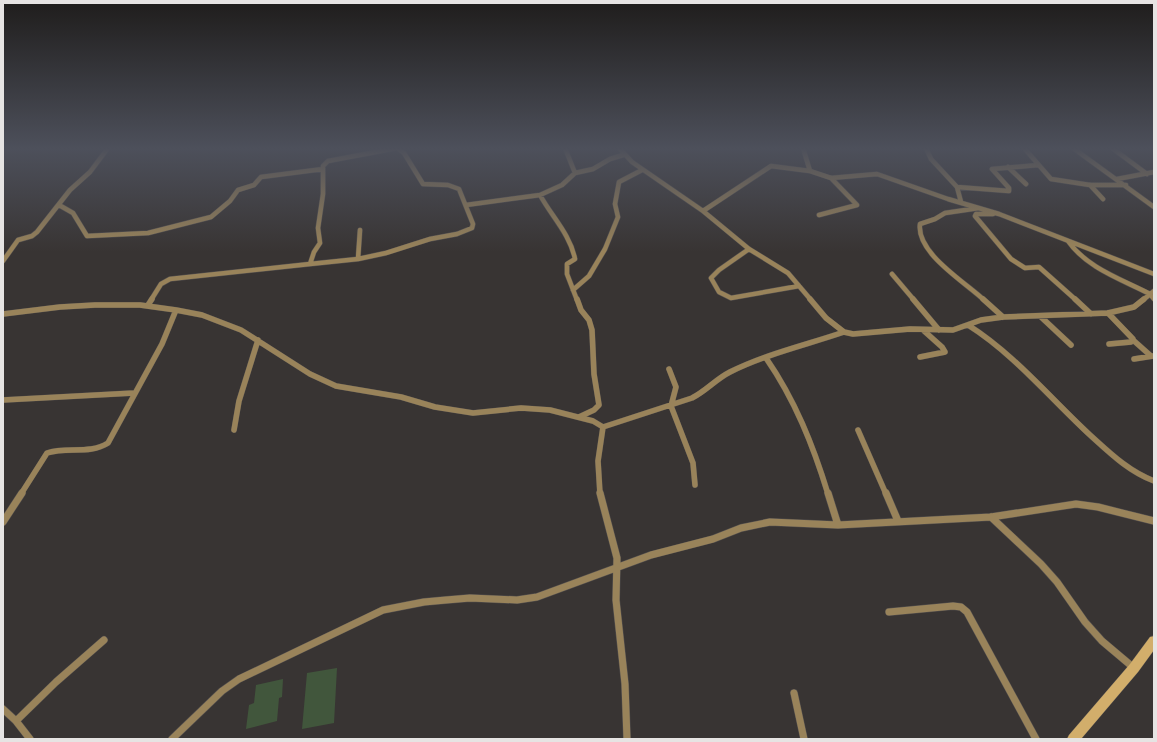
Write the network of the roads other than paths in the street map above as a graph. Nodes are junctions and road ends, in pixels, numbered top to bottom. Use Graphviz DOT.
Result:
graph roads {
  1 [pos="78,183"];
  2 [pos="256,183"];
  3 [pos="323,183"];
  4 [pos="421,183"];
  5 [pos="565,183"];
  6 [pos="619,183"];
  7 [pos="661,183"];
  8 [pos="745,183"];
  9 [pos="835,183"];
  10 [pos="903,183"];
  11 [pos="953,183"];
  12 [pos="1004,183"];
  13 [pos="1075,183"];
  14 [pos="1122,183"];
  15 [pos="1090,185"];
  16 [pos="1126,185"];
  17 [pos="957,187"];
  18 [pos="540,195"];
  19 [pos="1103,199"];
  20 [pos="961,202"];
  21 [pos="59,205"];
  22 [pos="466,205"];
  23 [pos="1154,207"];
  24 [pos="981,208"];
  25 [pos="703,211"];
  26 [pos="999,214"];
  27 [pos="819,215"];
  28 [pos="360,230"];
  29 [pos="1068,241"];
  30 [pos="749,249"];
  31 [pos="358,259"];
  32 [pos="3,261"];
  33 [pos="310,265"];
  34 [pos="892,274"];
  35 [pos="1154,274"];
  36 [pos="799,286"];
  37 [pos="573,290"];
  38 [pos="1153,294"];
  39 [pos="148,306"];
  40 [pos="176,310"];
  41 [pos="1108,313"];
  42 [pos="3,314"];
  43 [pos="1091,314"];
  44 [pos="1040,316"];
  45 [pos="1003,317"];
  46 [pos="968,325"];
  47 [pos="923,330"];
  48 [pos="939,330"];
  49 [pos="844,332"];
  50 [pos="258,340"];
  51 [pos="1133,340"];
  52 [pos="1109,344"];
  53 [pos="1071,345"];
  54 [pos="1153,356"];
  55 [pos="920,357"];
  56 [pos="766,358"];
  57 [pos="1134,359"];
  58 [pos="669,369"];
  59 [pos="134,392"];
  60 [pos="3,400"];
  61 [pos="671,406"];
  62 [pos="579,417"];
  63 [pos="603,427"];
  64 [pos="234,430"];
  65 [pos="858,430"];
  66 [pos="1154,481"];
  67 [pos="695,485"];
  68 [pos="991,517"];
  69 [pos="898,520"];
  70 [pos="1154,521"];
  71 [pos="3,522"];
  72 [pos="838,525"];
  73 [pos="617,566"];
  74 [pos="889,612"];
  75 [pos="104,640"];
  76 [pos="1154,641"];
  77 [pos="1134,668"];
  78 [pos="794,693"];
  79 [pos="3,709"];
  80 [pos="16,721"];
  81 [pos="30,739"];
  82 [pos="172,739"];
  83 [pos="627,739"];
  84 [pos="804,739"];
  85 [pos="1036,739"];
  86 [pos="1073,739"];
  1 -- 21 [label="street"];
  2 -- 21 [label="street"];
  3 -- 33 [label="street"];
  4 -- 22 [label="street"];
  5 -- 18 [label="street"];
  6 -- 37 [label="street"];
  7 -- 25 [label="street"];
  8 -- 25 [label="street"];
  9 -- 27 [label="street"];
  10 -- 20 [label="street"];
  11 -- 17 [label="street"];
  12 -- 17 [label="street"];
  13 -- 15 [label="street"];
  14 -- 16 [label="street"];
  15 -- 16 [label="street"];
  15 -- 19 [label="street"];
  16 -- 23 [label="street"];
  17 -- 20 [label="street"];
  18 -- 22 [label="street"];
  18 -- 37 [label="street"];
  20 -- 24 [label="street"];
  21 -- 32 [label="street"];
  22 -- 31 [label="street"];
  24 -- 26 [label="street"];
  24 -- 45 [label="street"];
  25 -- 30 [label="street"];
  26 -- 29 [label="street"];
  26 -- 43 [label="street"];
  28 -- 31 [label="street"];
  29 -- 35 [label="street"];
  29 -- 38 [label="street"];
  30 -- 36 [label="street"];
  30 -- 36 [label="street"];
  31 -- 33 [label="street"];
  33 -- 39 [label="street"];
  34 -- 48 [label="street"];
  36 -- 49 [label="street"];
  37 -- 62 [label="street"];
  38 -- 41 [label="street"];
  39 -- 40 [label="street"];
  39 -- 42 [label="street"];
  40 -- 50 [label="street"];
  40 -- 59 [label="street"];
  41 -- 43 [label="street"];
  41 -- 51 [label="street"];
  43 -- 44 [label="street"];
  44 -- 45 [label="street"];
  44 -- 53 [label="street"];
  45 -- 46 [label="street"];
  46 -- 48 [label="street"];
  46 -- 66 [label="street"];
  47 -- 48 [label="street"];
  47 -- 49 [label="street"];
  47 -- 55 [label="street"];
  49 -- 56 [label="street"];
  50 -- 62 [label="street"];
  50 -- 64 [label="street"];
  51 -- 52 [label="street"];
  51 -- 54 [label="street"];
  54 -- 57 [label="street"];
  56 -- 61 [label="street"];
  56 -- 72 [label="street"];
  58 -- 61 [label="street"];
  59 -- 60 [label="street"];
  59 -- 71 [label="street"];
  61 -- 63 [label="street"];
  61 -- 67 [label="street"];
  62 -- 63 [label="street"];
  63 -- 73 [label="street"];
  65 -- 69 [label="street"];
  68 -- 69 [label="street"];
  68 -- 70 [label="street"];
  68 -- 77 [label="street"];
  69 -- 72 [label="street"];
  72 -- 73 [label="street"];
  73 -- 82 [label="street"];
  73 -- 83 [label="street"];
  74 -- 85 [label="street"];
  75 -- 80 [label="street"];
  76 -- 77 [label="main road"];
  77 -- 86 [label="main road"];
  78 -- 84 [label="street"];
  79 -- 80 [label="street"];
  80 -- 81 [label="street"];
}
